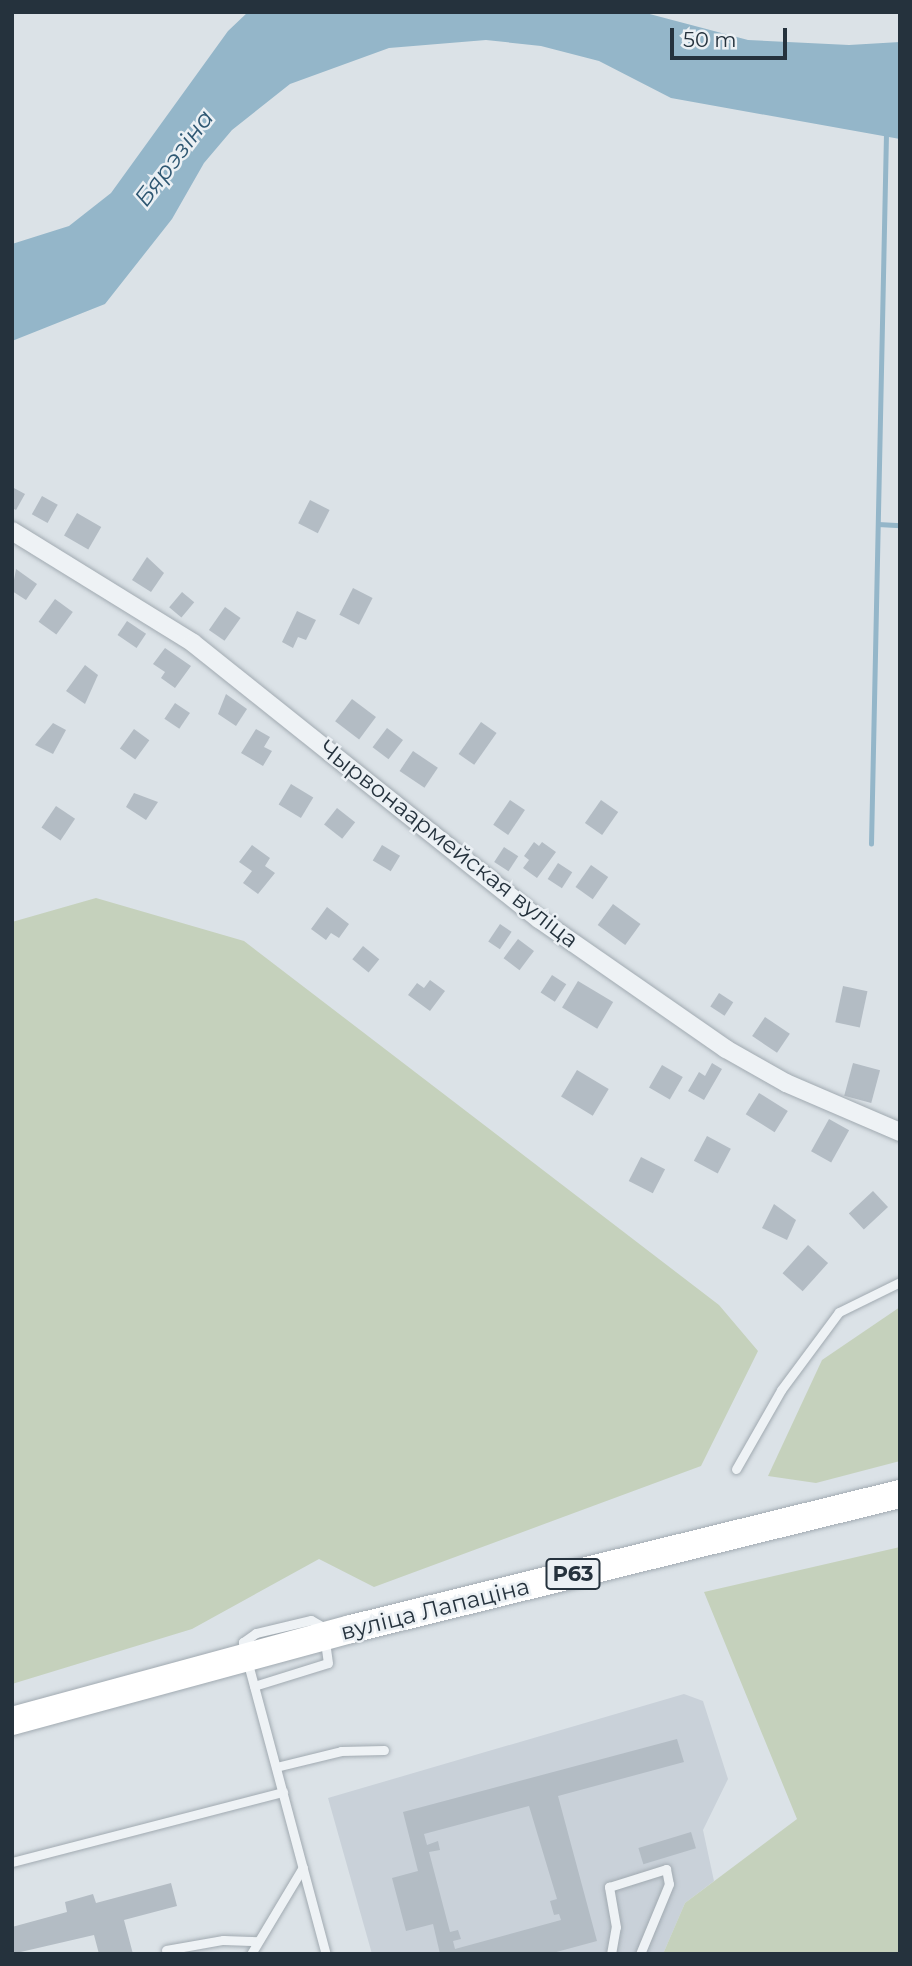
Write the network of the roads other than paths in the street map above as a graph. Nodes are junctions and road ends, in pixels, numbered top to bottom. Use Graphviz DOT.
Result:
graph roads {
  1 [pos="12,531"];
  2 [pos="900,1132"];
  3 [pos="900,1282"];
  4 [pos="736,1469"];
  5 [pos="900,1494"];
  6 [pos="251,1673"];
  7 [pos="12,1721"];
  8 [pos="384,1750"];
  9 [pos="276,1767"];
  10 [pos="282,1792"];
  11 [pos="12,1862"];
  12 [pos="303,1867"];
  13 [pos="258,1941"];
  14 [pos="166,1950"];
  15 [pos="251,1954"];
  16 [pos="326,1954"];
  17 [pos="611,1954"];
  18 [pos="640,1954"];
  1 -- 2 [label="street, Чырвонаармейская вуліца"];
  3 -- 4 [label="lane"];
  5 -- 6 [label="main road, вуліца Лапаціна / Р63"];
  6 -- 7 [label="main road, вуліца Лапаціна / Р63"];
  6 -- 9 [label="lane"];
  8 -- 9 [label="lane"];
  9 -- 10 [label="lane"];
  10 -- 11 [label="lane"];
  10 -- 12 [label="lane"];
  12 -- 13 [label="lane"];
  12 -- 16 [label="lane"];
  13 -- 14 [label="lane"];
  13 -- 15 [label="lane"];
  17 -- 18 [label="lane"];
}
